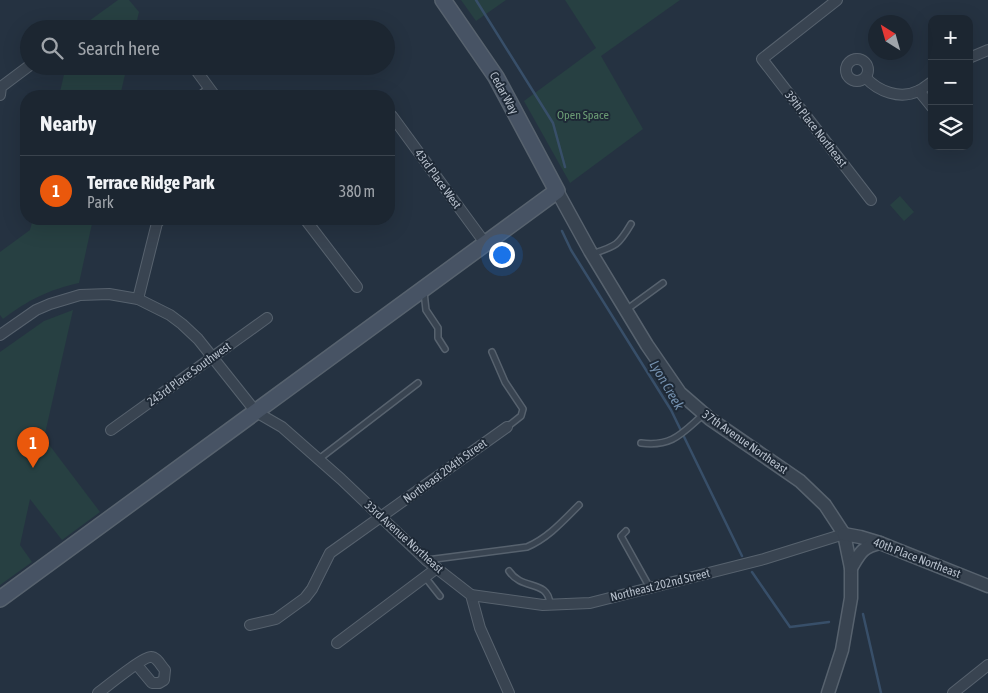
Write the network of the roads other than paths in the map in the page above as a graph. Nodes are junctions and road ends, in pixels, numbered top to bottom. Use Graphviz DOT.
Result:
graph roads {
  1 [pos="443,0"];
  2 [pos="837,0"];
  3 [pos="988,50"];
  4 [pos="973,56"];
  5 [pos="20,73"];
  6 [pos="200,75"];
  7 [pos="866,78"];
  8 [pos="928,85"];
  9 [pos="209,87"];
  10 [pos="0,89"];
  11 [pos="205,90"];
  12 [pos="211,90"];
  13 [pos="919,91"];
  14 [pos="930,105"];
  15 [pos="395,120"];
  16 [pos="556,191"];
  17 [pos="871,200"];
  18 [pos="631,224"];
  19 [pos="156,225"];
  20 [pos="310,225"];
  21 [pos="485,243"];
  22 [pos="592,254"];
  23 [pos="663,283"];
  24 [pos="356,287"];
  25 [pos="424,289"];
  26 [pos="138,299"];
  27 [pos="626,310"];
  28 [pos="267,318"];
  29 [pos="0,335"];
  30 [pos="445,350"];
  31 [pos="492,352"];
  32 [pos="211,358"];
  33 [pos="418,383"];
  34 [pos="256,412"];
  35 [pos="704,413"];
  36 [pos="507,427"];
  37 [pos="111,430"];
  38 [pos="641,443"];
  39 [pos="319,459"];
  40 [pos="579,505"];
  41 [pos="381,517"];
  42 [pos="626,531"];
  43 [pos="844,534"];
  44 [pos="880,544"];
  45 [pos="426,560"];
  46 [pos="437,568"];
  47 [pos="851,568"];
  48 [pos="509,571"];
  49 [pos="425,577"];
  50 [pos="988,586"];
  51 [pos="650,588"];
  52 [pos="471,595"];
  53 [pos="440,596"];
  54 [pos="0,599"];
  55 [pos="550,605"];
  56 [pos="250,625"];
  57 [pos="337,642"];
  58 [pos="137,665"];
  59 [pos="988,665"];
  60 [pos="98,693"];
  61 [pos="509,693"];
  62 [pos="828,693"];
  63 [pos="953,693"];
  1 -- 16 [label="main road, Cedar Way"];
  2 -- 17 [label="street, 39th Place Northeast"];
  3 -- 4 [label="street"];
  5 -- 10 [label="street"];
  6 -- 9 [label="street"];
  7 -- 13 [label="street"];
  8 -- 13 [label="street"];
  9 -- 11 [label="lane"];
  9 -- 12 [label="street"];
  13 -- 14 [label="street"];
  15 -- 21 [label="street, 43rd Place West"];
  16 -- 21 [label="main road"];
  16 -- 22 [label="street, 37th Avenue Northeast"];
  18 -- 22 [label="lane"];
  19 -- 26 [label="street"];
  20 -- 24 [label="street"];
  21 -- 25 [label="main road"];
  22 -- 27 [label="street, 37th Avenue Northeast"];
  23 -- 27 [label="lane"];
  25 -- 30 [label="lane"];
  25 -- 34 [label="main road"];
  26 -- 29 [label="street"];
  26 -- 32 [label="street"];
  27 -- 35 [label="street, 37th Avenue Northeast"];
  28 -- 32 [label="street, 243rd Place Southwest"];
  31 -- 36 [label="lane"];
  32 -- 34 [label="street"];
  32 -- 37 [label="street, 243rd Place Southwest"];
  33 -- 39 [label="lane"];
  34 -- 39 [label="street, 33rd Avenue Northeast"];
  34 -- 54 [label="main road"];
  35 -- 38 [label="lane"];
  35 -- 43 [label="street, 37th Avenue Northeast"];
  36 -- 41 [label="street, Northeast 204th Street"];
  39 -- 41 [label="street, 33rd Avenue Northeast"];
  40 -- 45 [label="lane"];
  41 -- 45 [label="street, 33rd Avenue Northeast"];
  41 -- 56 [label="street, Northeast 204th Street"];
  42 -- 51 [label="lane"];
  43 -- 44 [label="street, 40th Place Northeast"];
  43 -- 47 [label="street"];
  43 -- 51 [label="street, Northeast 202nd Street"];
  44 -- 47 [label="street"];
  44 -- 50 [label="street, 40th Place Northeast"];
  45 -- 46 [label="street, 33rd Avenue Northeast"];
  46 -- 49 [label="street"];
  46 -- 52 [label="street, 33rd Avenue Northeast"];
  47 -- 62 [label="street"];
  48 -- 55 [label="lane"];
  49 -- 53 [label="lane"];
  49 -- 57 [label="street"];
  51 -- 55 [label="street, Northeast 202nd Street"];
  52 -- 55 [label="street, Northeast 202nd Street"];
  52 -- 61 [label="street"];
  58 -- 60 [label="street"];
  59 -- 63 [label="street"];
}
